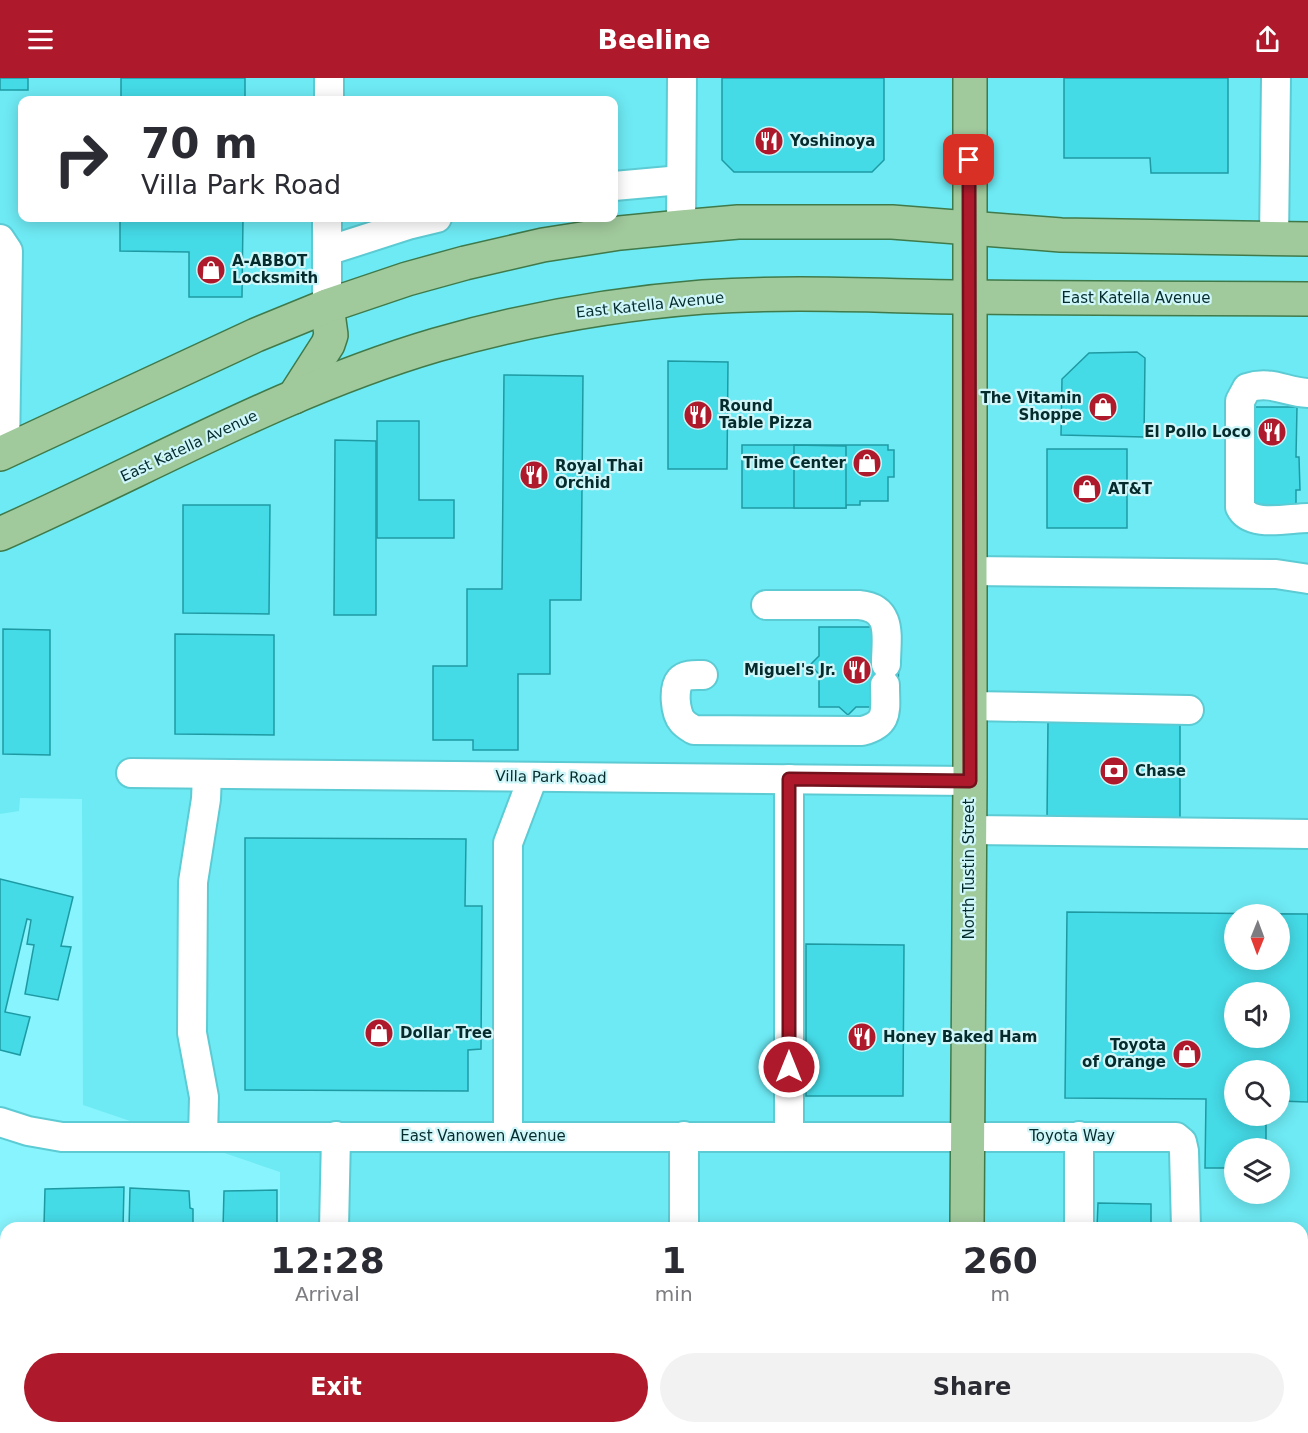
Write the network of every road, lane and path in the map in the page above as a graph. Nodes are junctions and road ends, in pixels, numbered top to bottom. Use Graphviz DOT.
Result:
graph roads {
  1 [pos="329,78"];
  2 [pos="682,78"];
  3 [pos="970,78"];
  4 [pos="1276,78"];
  5 [pos="329,96"];
  6 [pos="681,180"];
  7 [pos="618,186"];
  8 [pos="327,222"];
  9 [pos="420,222"];
  10 [pos="681,227"];
  11 [pos="969,228"];
  12 [pos="0,239"];
  13 [pos="1274,239"];
  14 [pos="1308,239"];
  15 [pos="327,251"];
  16 [pos="970,297"];
  17 [pos="1308,299"];
  18 [pos="327,306"];
  19 [pos="1308,393"];
  20 [pos="294,397"];
  21 [pos="2,453"];
  22 [pos="1308,518"];
  23 [pos="0,534"];
  24 [pos="969,571"];
  25 [pos="1308,579"];
  26 [pos="766,605"];
  27 [pos="703,675"];
  28 [pos="970,706"];
  29 [pos="1189,710"];
  30 [pos="131,773"];
  31 [pos="207,774"];
  32 [pos="533,777"];
  33 [pos="789,779"];
  34 [pos="970,781"];
  35 [pos="970,830"];
  36 [pos="1308,834"];
  37 [pos="1,1125"];
  38 [pos="336,1136"];
  39 [pos="508,1136"];
  40 [pos="684,1136"];
  41 [pos="789,1136"];
  42 [pos="967,1136"];
  43 [pos="1079,1136"];
  44 [pos="203,1137"];
  45 [pos="334,1222"];
  46 [pos="684,1222"];
  47 [pos="967,1222"];
  48 [pos="1079,1222"];
  49 [pos="1186,1222"];
  1 -- 5 [label="street"];
  2 -- 6 [label="street"];
  3 -- 11 [label="main road, North Tustin Street"];
  4 -- 13 [label="street"];
  6 -- 7 [label="street"];
  6 -- 10 [label="street"];
  8 -- 15 [label="street"];
  9 -- 15 [label="street"];
  10 -- 11 [label="main road"];
  10 -- 18 [label="main road"];
  11 -- 13 [label="main road"];
  11 -- 16 [label="main road, North Tustin Street"];
  12 -- 21 [label="street"];
  13 -- 14 [label="main road"];
  15 -- 18 [label="street"];
  16 -- 17 [label="main road, East Katella Avenue"];
  16 -- 20 [label="main road, East Katella Avenue"];
  16 -- 24 [label="main road, North Tustin Street"];
  18 -- 20 [label="main road"];
  18 -- 21 [label="main road"];
  19 -- 22 [label="street"];
  20 -- 23 [label="main road, East Katella Avenue"];
  24 -- 25 [label="street"];
  24 -- 28 [label="main road, North Tustin Street"];
  26 -- 27 [label="street"];
  28 -- 29 [label="street"];
  28 -- 34 [label="main road, North Tustin Street"];
  30 -- 31 [label="street, Villa Park Road"];
  31 -- 32 [label="street, Villa Park Road"];
  31 -- 44 [label="street"];
  32 -- 33 [label="street, Villa Park Road"];
  32 -- 39 [label="street"];
  33 -- 34 [label="street, Villa Park Road"];
  33 -- 41 [label="street"];
  34 -- 35 [label="main road, North Tustin Street"];
  35 -- 36 [label="street"];
  35 -- 42 [label="main road, North Tustin Street"];
  37 -- 44 [label="street, East Vanowen Avenue"];
  38 -- 39 [label="street, East Vanowen Avenue"];
  38 -- 44 [label="street, East Vanowen Avenue"];
  38 -- 45 [label="street"];
  39 -- 40 [label="street, East Vanowen Avenue"];
  40 -- 41 [label="street, East Vanowen Avenue"];
  40 -- 46 [label="street"];
  41 -- 42 [label="street, East Vanowen Avenue"];
  42 -- 43 [label="street, Toyota Way"];
  42 -- 47 [label="main road, North Tustin Street"];
  43 -- 48 [label="street"];
  43 -- 49 [label="street, Toyota Way"];
}
